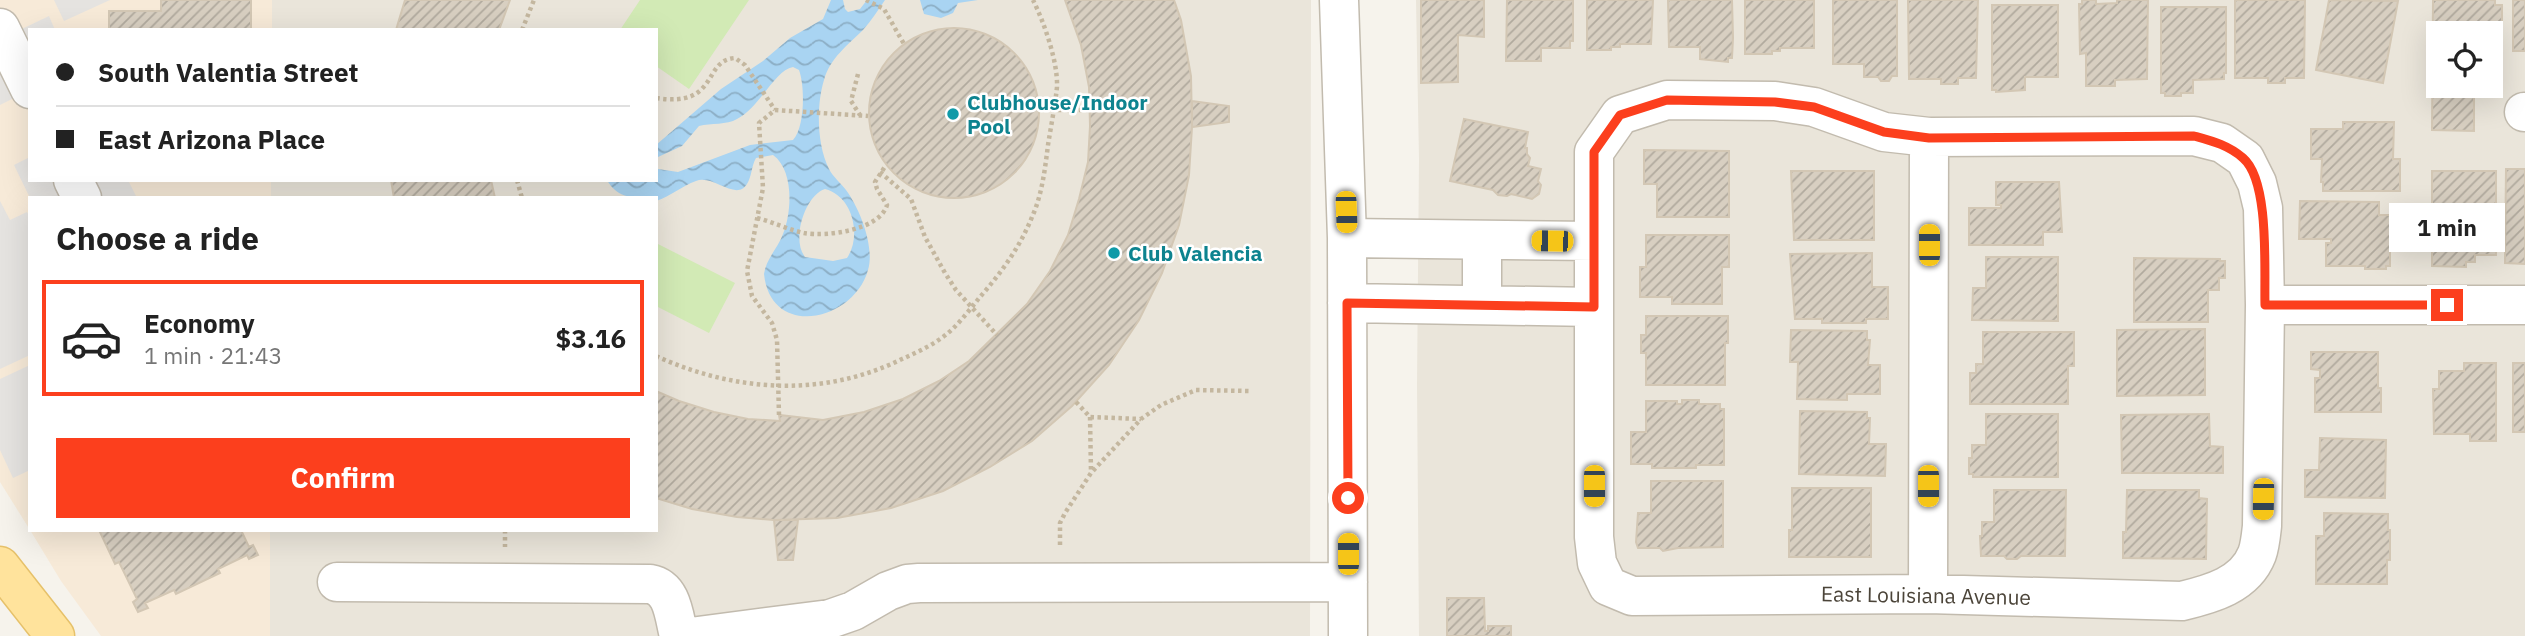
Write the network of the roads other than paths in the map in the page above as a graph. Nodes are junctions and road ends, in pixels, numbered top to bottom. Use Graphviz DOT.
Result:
graph roads {
  1 [pos="1339,0"];
  2 [pos="0,28"];
  3 [pos="28,85"];
  4 [pos="1929,138"];
  5 [pos="1347,238"];
  6 [pos="1482,240"];
  7 [pos="1594,241"];
  8 [pos="1347,303"];
  9 [pos="1482,305"];
  10 [pos="2265,305"];
  11 [pos="2525,305"];
  12 [pos="1594,307"];
  13 [pos="0,566"];
  14 [pos="337,582"];
  15 [pos="1348,582"];
  16 [pos="1928,594"];
  17 [pos="55,636"];
  18 [pos="679,636"];
  19 [pos="698,636"];
  20 [pos="1348,636"];
  1 -- 5 [label="street"];
  2 -- 3 [label="street"];
  4 -- 7 [label="street"];
  4 -- 10 [label="street"];
  4 -- 16 [label="street"];
  5 -- 6 [label="street"];
  5 -- 8 [label="street"];
  6 -- 7 [label="street"];
  6 -- 9 [label="street"];
  7 -- 12 [label="street"];
  8 -- 9 [label="street"];
  8 -- 15 [label="street"];
  9 -- 12 [label="street"];
  10 -- 11 [label="street"];
  10 -- 16 [label="street, East Louisiana Avenue"];
  12 -- 16 [label="street, East Louisiana Avenue"];
  13 -- 17 [label="main road"];
  14 -- 18 [label="street"];
  15 -- 19 [label="street"];
  15 -- 20 [label="street"];
}
